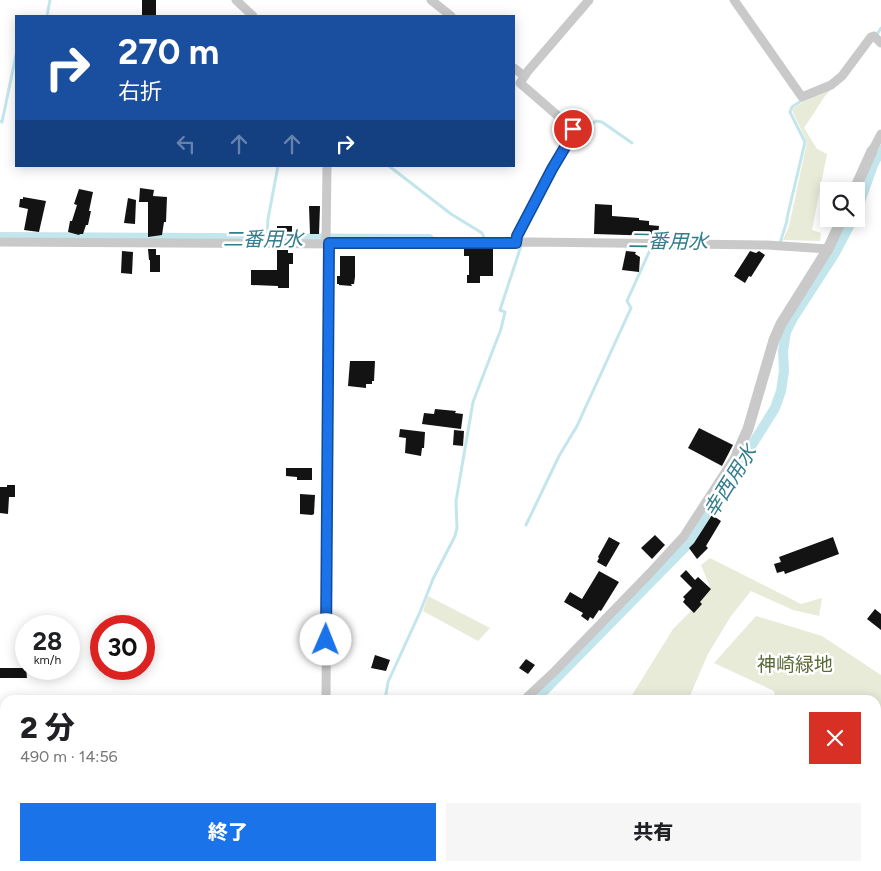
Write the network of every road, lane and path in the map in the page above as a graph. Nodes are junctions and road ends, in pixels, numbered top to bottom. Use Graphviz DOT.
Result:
graph roads {
  1 [pos="236,0"];
  2 [pos="432,0"];
  3 [pos="589,0"];
  4 [pos="734,0"];
  5 [pos="252,15"];
  6 [pos="450,15"];
  7 [pos="878,38"];
  8 [pos="515,69"];
  9 [pos="524,76"];
  10 [pos="881,134"];
  11 [pos="872,150"];
  12 [pos="327,167"];
  13 [pos="858,182"];
  14 [pos="838,227"];
  15 [pos="327,240"];
  16 [pos="0,242"];
  17 [pos="516,243"];
  18 [pos="828,249"];
  19 [pos="737,454"];
  20 [pos="326,695"];
  21 [pos="529,695"];
  1 -- 5 [label="street"];
  2 -- 6 [label="street"];
  3 -- 9 [label="street"];
  4 -- 7 [label="street"];
  8 -- 9 [label="street"];
  9 -- 17 [label="street"];
  10 -- 11 [label="street"];
  11 -- 13 [label="street"];
  12 -- 15 [label="street"];
  14 -- 18 [label="street"];
  15 -- 16 [label="street"];
  15 -- 17 [label="street"];
  15 -- 20 [label="street"];
  17 -- 18 [label="street"];
  18 -- 19 [label="street"];
  19 -- 21 [label="street"];
}
